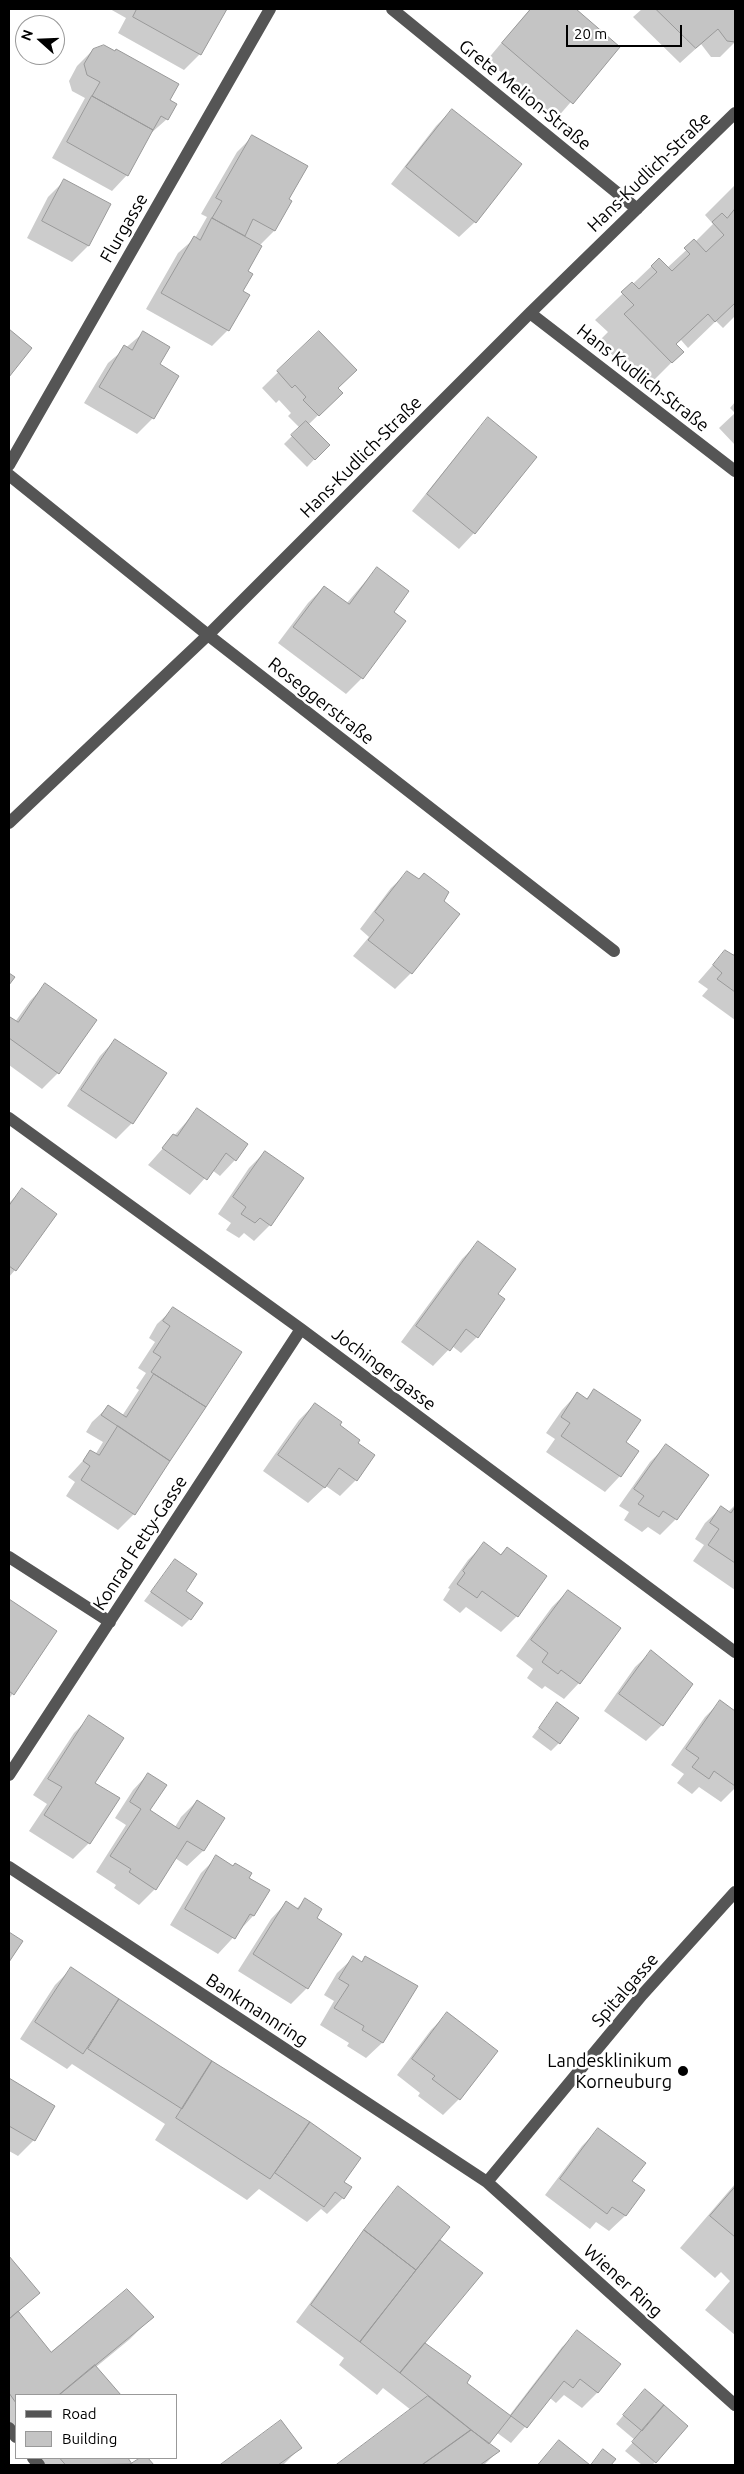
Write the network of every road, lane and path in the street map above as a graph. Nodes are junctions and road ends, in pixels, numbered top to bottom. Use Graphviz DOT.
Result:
graph roads {
  1 [pos="270,9"];
  2 [pos="392,9"];
  3 [pos="735,113"];
  4 [pos="637,209"];
  5 [pos="530,313"];
  6 [pos="9,465"];
  7 [pos="735,472"];
  8 [pos="9,474"];
  9 [pos="208,635"];
  10 [pos="9,823"];
  11 [pos="614,952"];
  12 [pos="9,1118"];
  13 [pos="301,1329"];
  14 [pos="9,1557"];
  15 [pos="110,1622"];
  16 [pos="735,1652"];
  17 [pos="9,1775"];
  18 [pos="9,1867"];
  19 [pos="735,1892"];
  20 [pos="487,2182"];
  21 [pos="735,2405"];
  1 -- 6 [label="street, Flurgasse"];
  2 -- 4 [label="street, Grete Melion-Straße"];
  3 -- 4 [label="street, Hans-Kudlich-Straße"];
  4 -- 5 [label="street, Hans-Kudlich-Straße"];
  5 -- 7 [label="street, Hans Kudlich-Straße"];
  5 -- 9 [label="street, Hans-Kudlich-Straße"];
  8 -- 9 [label="street, Roseggerstraße"];
  9 -- 10 [label="street, Hans-Kudlich-Straße"];
  9 -- 11 [label="street, Roseggerstraße"];
  12 -- 13 [label="street, Jochingergasse"];
  13 -- 15 [label="street, Konrad Fetty-Gasse"];
  13 -- 16 [label="street, Jochingergasse"];
  14 -- 15 [label="street"];
  15 -- 17 [label="street, Konrad Fetty-Gasse"];
  18 -- 20 [label="street, Bankmannring"];
  19 -- 20 [label="street, Spitalgasse"];
  20 -- 21 [label="street, Wiener Ring"];
}
